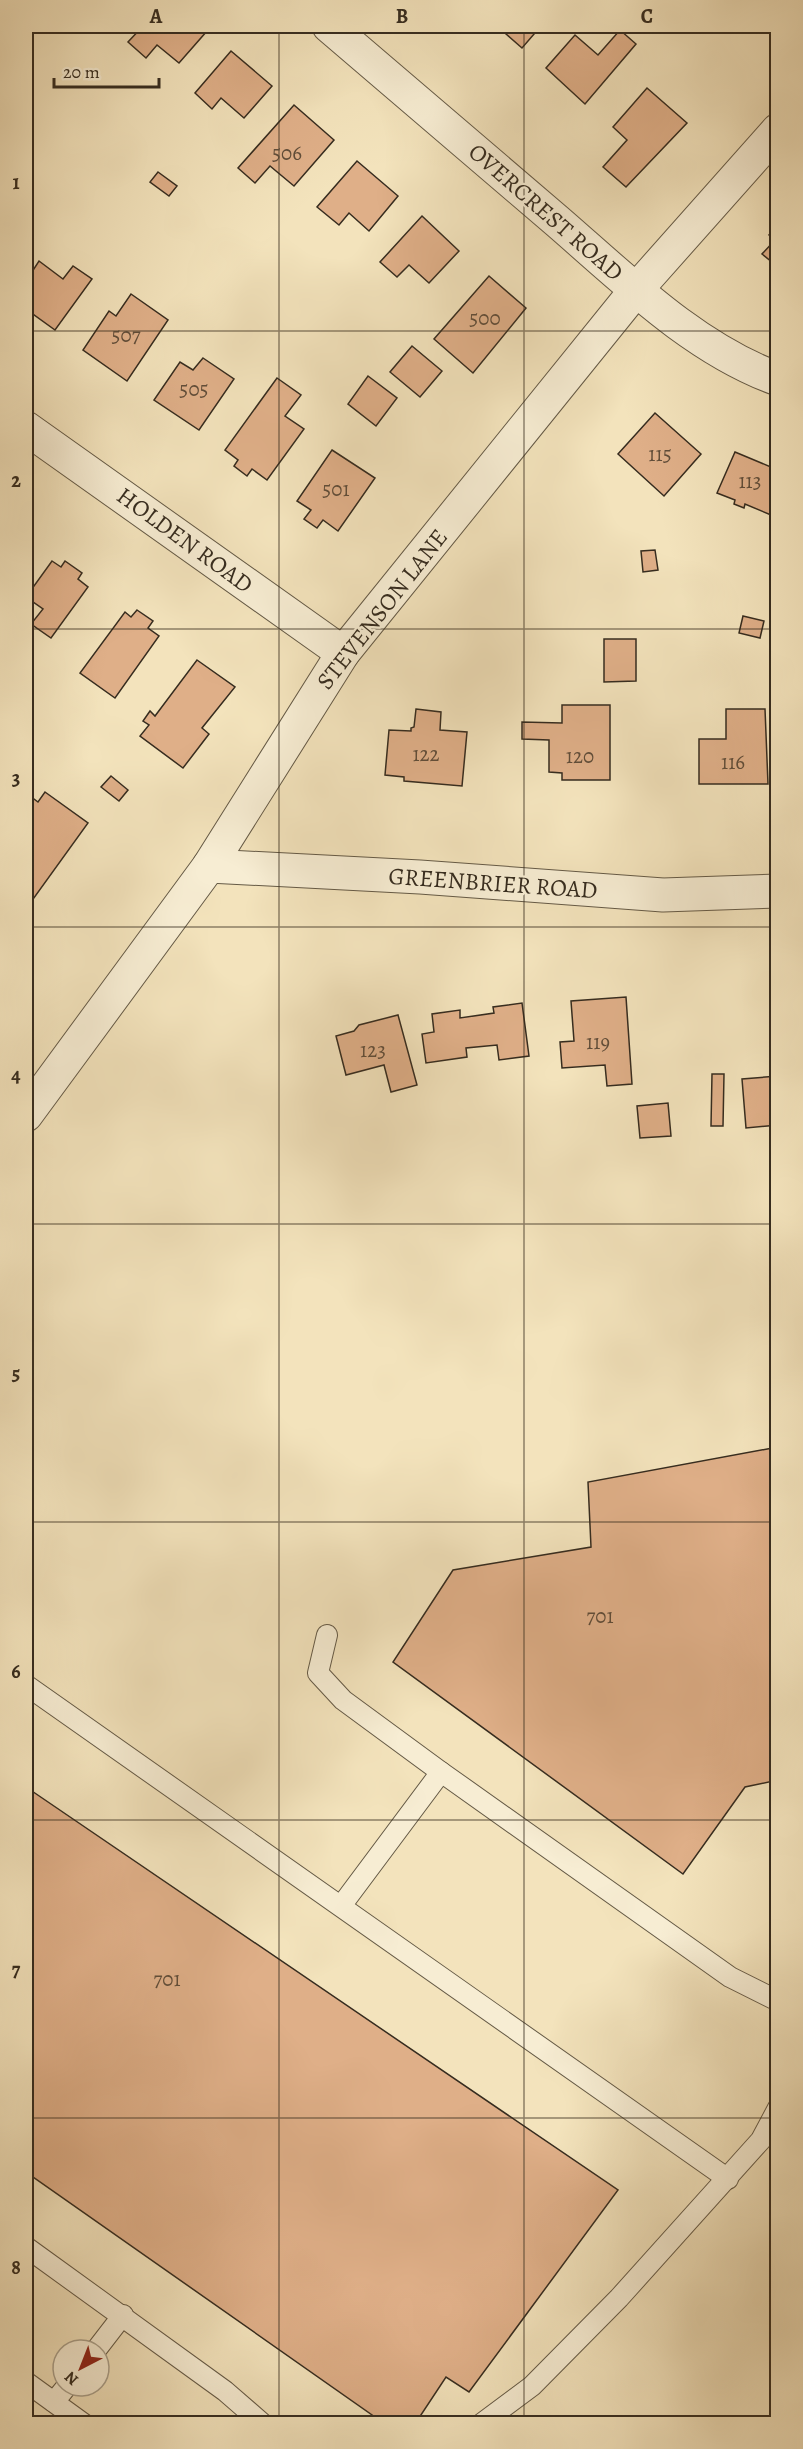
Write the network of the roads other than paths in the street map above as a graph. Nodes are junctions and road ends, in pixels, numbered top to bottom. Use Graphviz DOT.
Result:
graph roads {
  1 [pos="329,26"];
  2 [pos="777,130"];
  3 [pos="636,290"];
  4 [pos="777,379"];
  5 [pos="26,428"];
  6 [pos="343,653"];
  7 [pos="209,866"];
  8 [pos="777,891"];
  9 [pos="26,1116"];
  10 [pos="327,1635"];
  11 [pos="26,1685"];
  12 [pos="441,1772"];
  13 [pos="341,1906"];
  14 [pos="777,2001"];
  15 [pos="777,2108"];
  16 [pos="728,2179"];
  17 [pos="26,2247"];
  18 [pos="123,2315"];
  19 [pos="105,2338"];
  20 [pos="26,2382"];
  21 [pos="57,2398"];
  22 [pos="54,2402"];
  23 [pos="84,2424"];
  24 [pos="263,2424"];
  25 [pos="481,2424"];
  1 -- 3 [label="street, OVERCREST ROAD"];
  2 -- 3 [label="street, STEVENSON LANE"];
  3 -- 4 [label="street, OVERCREST ROAD"];
  3 -- 6 [label="street, STEVENSON LANE"];
  5 -- 6 [label="street, HOLDEN ROAD"];
  6 -- 7 [label="street, STEVENSON LANE"];
  7 -- 8 [label="street, GREENBRIER ROAD"];
  7 -- 9 [label="street, STEVENSON LANE"];
  10 -- 12 [label="lane"];
  11 -- 13 [label="lane"];
  12 -- 13 [label="lane"];
  12 -- 14 [label="lane"];
  13 -- 16 [label="lane"];
  15 -- 16 [label="lane"];
  16 -- 25 [label="lane"];
  17 -- 18 [label="lane"];
  18 -- 19 [label="lane"];
  18 -- 24 [label="lane"];
  20 -- 22 [label="lane"];
  21 -- 22 [label="lane"];
  22 -- 23 [label="lane"];
}
